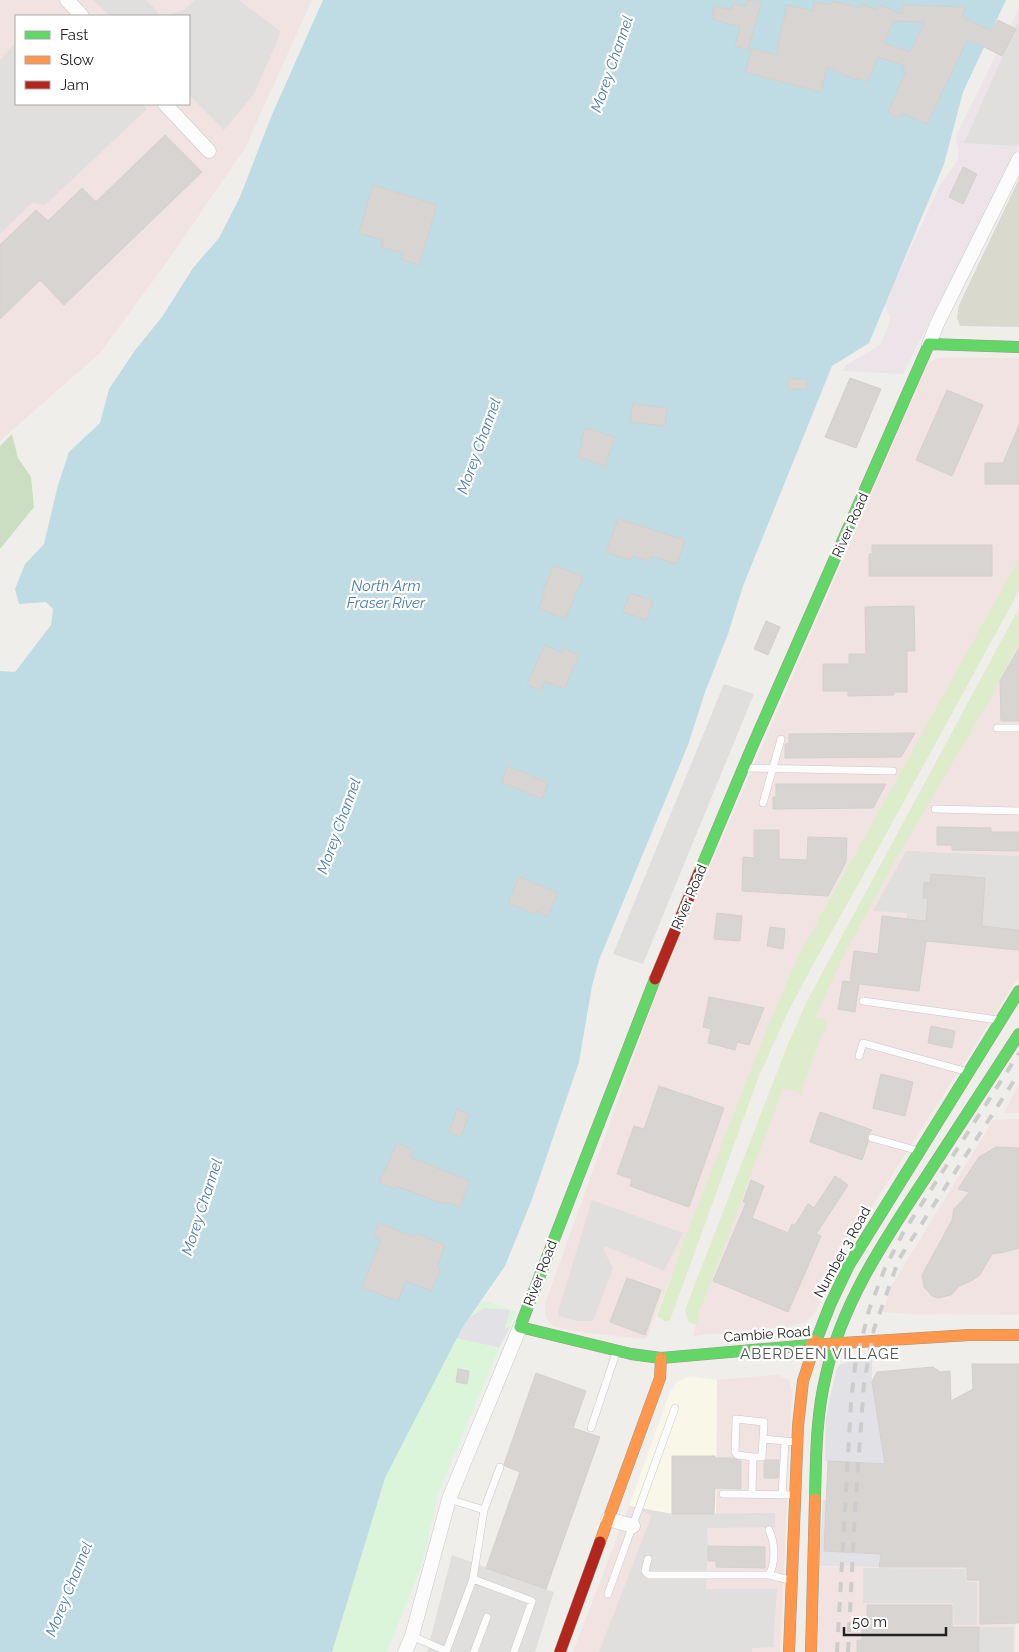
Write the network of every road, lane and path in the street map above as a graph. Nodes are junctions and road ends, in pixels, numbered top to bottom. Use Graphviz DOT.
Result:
graph roads {
  1 [pos="67,0"];
  2 [pos="81,15"];
  3 [pos="166,105"];
  4 [pos="209,151"];
  5 [pos="1019,159"];
  6 [pos="929,344"];
  7 [pos="1019,347"];
  8 [pos="997,728"];
  9 [pos="1019,728"];
  10 [pos="781,739"];
  11 [pos="743,768"];
  12 [pos="771,769"];
  13 [pos="893,771"];
  14 [pos="763,803"];
  15 [pos="935,809"];
  16 [pos="1019,811"];
  17 [pos="1019,991"];
  18 [pos="863,1001"];
  19 [pos="1001,1020"];
  20 [pos="1019,1034"];
  21 [pos="859,1056"];
  22 [pos="968,1072"];
  23 [pos="872,1138"];
  24 [pos="919,1151"];
  25 [pos="520,1326"];
  26 [pos="1019,1335"];
  27 [pos="835,1344"];
  28 [pos="814,1346"];
  29 [pos="617,1350"];
  30 [pos="661,1358"];
  31 [pos="675,1408"];
  32 [pos="591,1428"];
  33 [pos="763,1439"];
  34 [pos="785,1441"];
  35 [pos="797,1442"];
  36 [pos="753,1457"];
  37 [pos="500,1467"];
  38 [pos="723,1494"];
  39 [pos="752,1494"];
  40 [pos="782,1495"];
  41 [pos="794,1495"];
  42 [pos="449,1499"];
  43 [pos="484,1510"];
  44 [pos="608,1519"];
  45 [pos="633,1526"];
  46 [pos="769,1530"];
  47 [pos="648,1559"];
  48 [pos="769,1576"];
  49 [pos="473,1579"];
  50 [pos="792,1580"];
  51 [pos="608,1594"];
  52 [pos="487,1617"];
  53 [pos="412,1636"];
  54 [pos="446,1651"];
  55 [pos="405,1652"];
  56 [pos="474,1652"];
  57 [pos="514,1652"];
  58 [pos="560,1652"];
  59 [pos="789,1652"];
  60 [pos="811,1652"];
  1 -- 2 [label="street"];
  3 -- 4 [label="street"];
  5 -- 6 [label="street, River Road"];
  6 -- 7 [label="street"];
  6 -- 11 [label="street, River Road"];
  8 -- 9 [label="lane"];
  10 -- 12 [label="lane"];
  11 -- 12 [label="lane"];
  11 -- 25 [label="street, River Road"];
  12 -- 13 [label="lane"];
  12 -- 14 [label="lane"];
  15 -- 16 [label="lane"];
  17 -- 19 [label="street, Number 3 Road"];
  18 -- 19 [label="lane"];
  19 -- 22 [label="street, Number 3 Road"];
  20 -- 27 [label="street"];
  21 -- 22 [label="lane"];
  22 -- 24 [label="street, Number 3 Road"];
  23 -- 24 [label="lane"];
  24 -- 28 [label="street, Number 3 Road"];
  25 -- 29 [label="street, Cambie Road"];
  25 -- 42 [label="street, River Road"];
  26 -- 27 [label="street, Cambie Road"];
  27 -- 28 [label="street, Cambie Road"];
  27 -- 60 [label="street"];
  28 -- 30 [label="street, Cambie Road"];
  28 -- 35 [label="street, Number 3 Road"];
  29 -- 30 [label="street, Cambie Road"];
  29 -- 32 [label="lane"];
  30 -- 44 [label="street"];
  31 -- 45 [label="lane"];
  33 -- 34 [label="lane"];
  33 -- 36 [label="lane"];
  33 -- 36 [label="lane"];
  34 -- 35 [label="lane"];
  34 -- 40 [label="lane"];
  35 -- 41 [label="street, Number 3 Road"];
  36 -- 39 [label="lane"];
  37 -- 43 [label="lane"];
  38 -- 39 [label="lane"];
  39 -- 40 [label="lane"];
  40 -- 41 [label="lane"];
  41 -- 50 [label="street, Number 3 Road"];
  42 -- 43 [label="lane"];
  42 -- 53 [label="street, River Road"];
  43 -- 49 [label="lane"];
  44 -- 45 [label="street"];
  44 -- 58 [label="street"];
  45 -- 51 [label="lane"];
  46 -- 48 [label="lane"];
  47 -- 48 [label="lane"];
  48 -- 50 [label="lane"];
  49 -- 54 [label="lane"];
  49 -- 57 [label="lane"];
  50 -- 59 [label="street, Number 3 Road"];
  52 -- 56 [label="lane"];
  53 -- 54 [label="lane"];
  53 -- 55 [label="street, River Road"];
}
